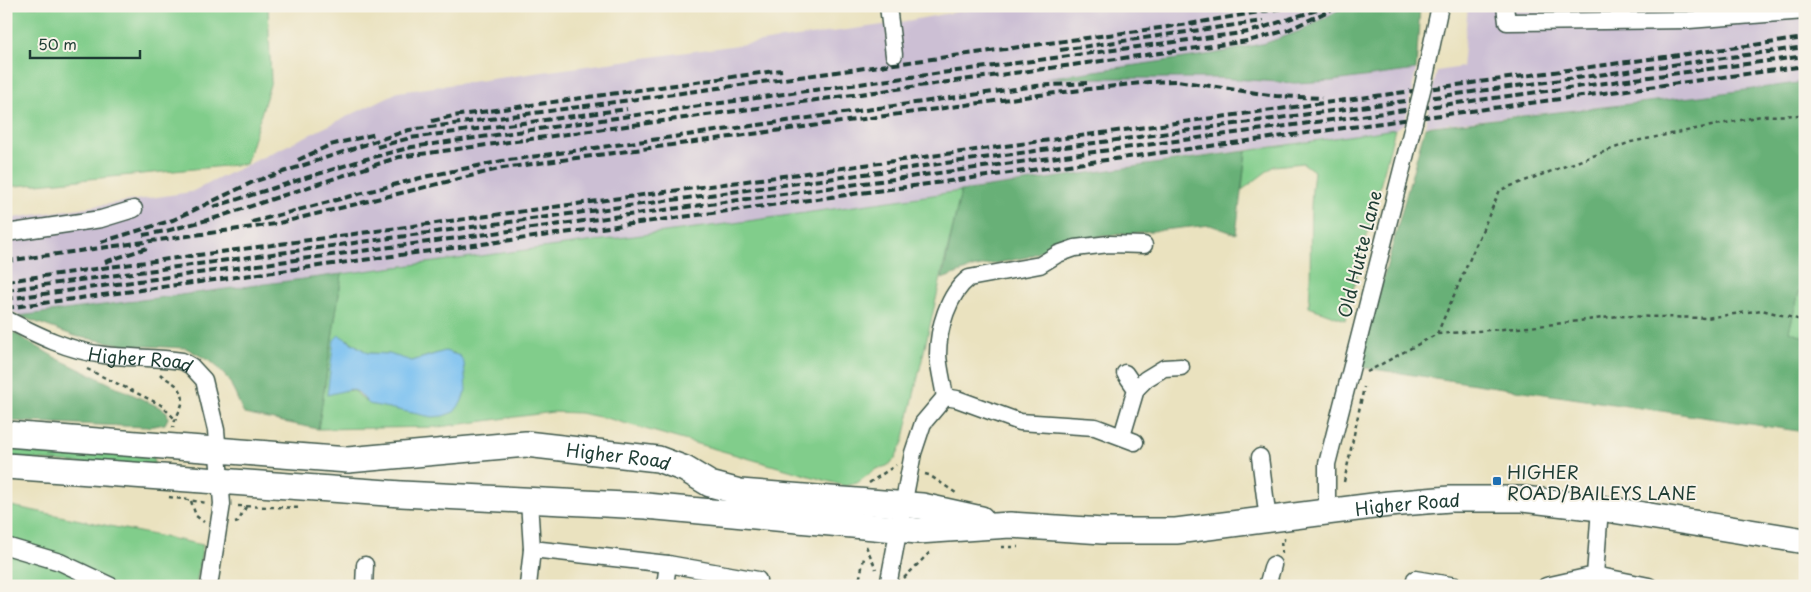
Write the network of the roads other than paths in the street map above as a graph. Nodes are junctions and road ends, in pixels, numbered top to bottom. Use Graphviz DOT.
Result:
graph roads {
  1 [pos="888,6"];
  2 [pos="1505,6"];
  3 [pos="1440,7"];
  4 [pos="1805,11"];
  5 [pos="1689,13"];
  6 [pos="894,54"];
  7 [pos="134,209"];
  8 [pos="6,233"];
  9 [pos="1144,245"];
  10 [pos="6,319"];
  11 [pos="1181,368"];
  12 [pos="1125,373"];
  13 [pos="1136,389"];
  14 [pos="945,397"];
  15 [pos="6,434"];
  16 [pos="218,450"];
  17 [pos="1260,457"];
  18 [pos="6,466"];
  19 [pos="221,482"];
  20 [pos="529,500"];
  21 [pos="902,504"];
  22 [pos="1600,508"];
  23 [pos="1332,511"];
  24 [pos="1268,520"];
  25 [pos="1010,525"];
  26 [pos="898,529"];
  27 [pos="1805,541"];
  28 [pos="6,546"];
  29 [pos="532,549"];
  30 [pos="668,564"];
  31 [pos="1273,564"];
  32 [pos="365,565"];
  33 [pos="1595,575"];
  34 [pos="1415,576"];
  35 [pos="758,580"];
  36 [pos="894,583"];
  37 [pos="110,586"];
  38 [pos="209,586"];
  39 [pos="364,586"];
  40 [pos="528,586"];
  41 [pos="665,586"];
  42 [pos="1267,586"];
  43 [pos="1456,586"];
  44 [pos="1546,586"];
  45 [pos="1649,586"];
  1 -- 6 [label="street"];
  2 -- 5 [label="street"];
  3 -- 23 [label="street, Old Hutte Lane, bridge"];
  4 -- 5 [label="street"];
  7 -- 8 [label="street"];
  9 -- 14 [label="street"];
  10 -- 16 [label="street, Higher Road"];
  11 -- 13 [label="street"];
  12 -- 13 [label="street"];
  13 -- 14 [label="street"];
  14 -- 21 [label="street"];
  15 -- 16 [label="highway, Higher Road"];
  16 -- 19 [label="street, Higher Road"];
  16 -- 21 [label="highway, Higher Road"];
  17 -- 24 [label="street"];
  18 -- 19 [label="highway, Higher Road"];
  19 -- 20 [label="highway, Higher Road"];
  19 -- 38 [label="street"];
  20 -- 26 [label="highway, Higher Road"];
  20 -- 29 [label="street"];
  21 -- 25 [label="highway, Higher Road"];
  21 -- 26 [label="street"];
  22 -- 23 [label="highway, Higher Road"];
  22 -- 27 [label="highway, Higher Road"];
  22 -- 33 [label="street"];
  23 -- 24 [label="highway, Higher Road"];
  24 -- 25 [label="highway, Higher Road"];
  25 -- 26 [label="highway, Higher Road"];
  26 -- 36 [label="street"];
  28 -- 37 [label="street"];
  29 -- 30 [label="street"];
  29 -- 40 [label="street"];
  30 -- 35 [label="street"];
  30 -- 41 [label="street"];
  31 -- 42 [label="street"];
  32 -- 39 [label="street"];
  33 -- 44 [label="street"];
  33 -- 45 [label="street"];
  34 -- 43 [label="street"];
}
